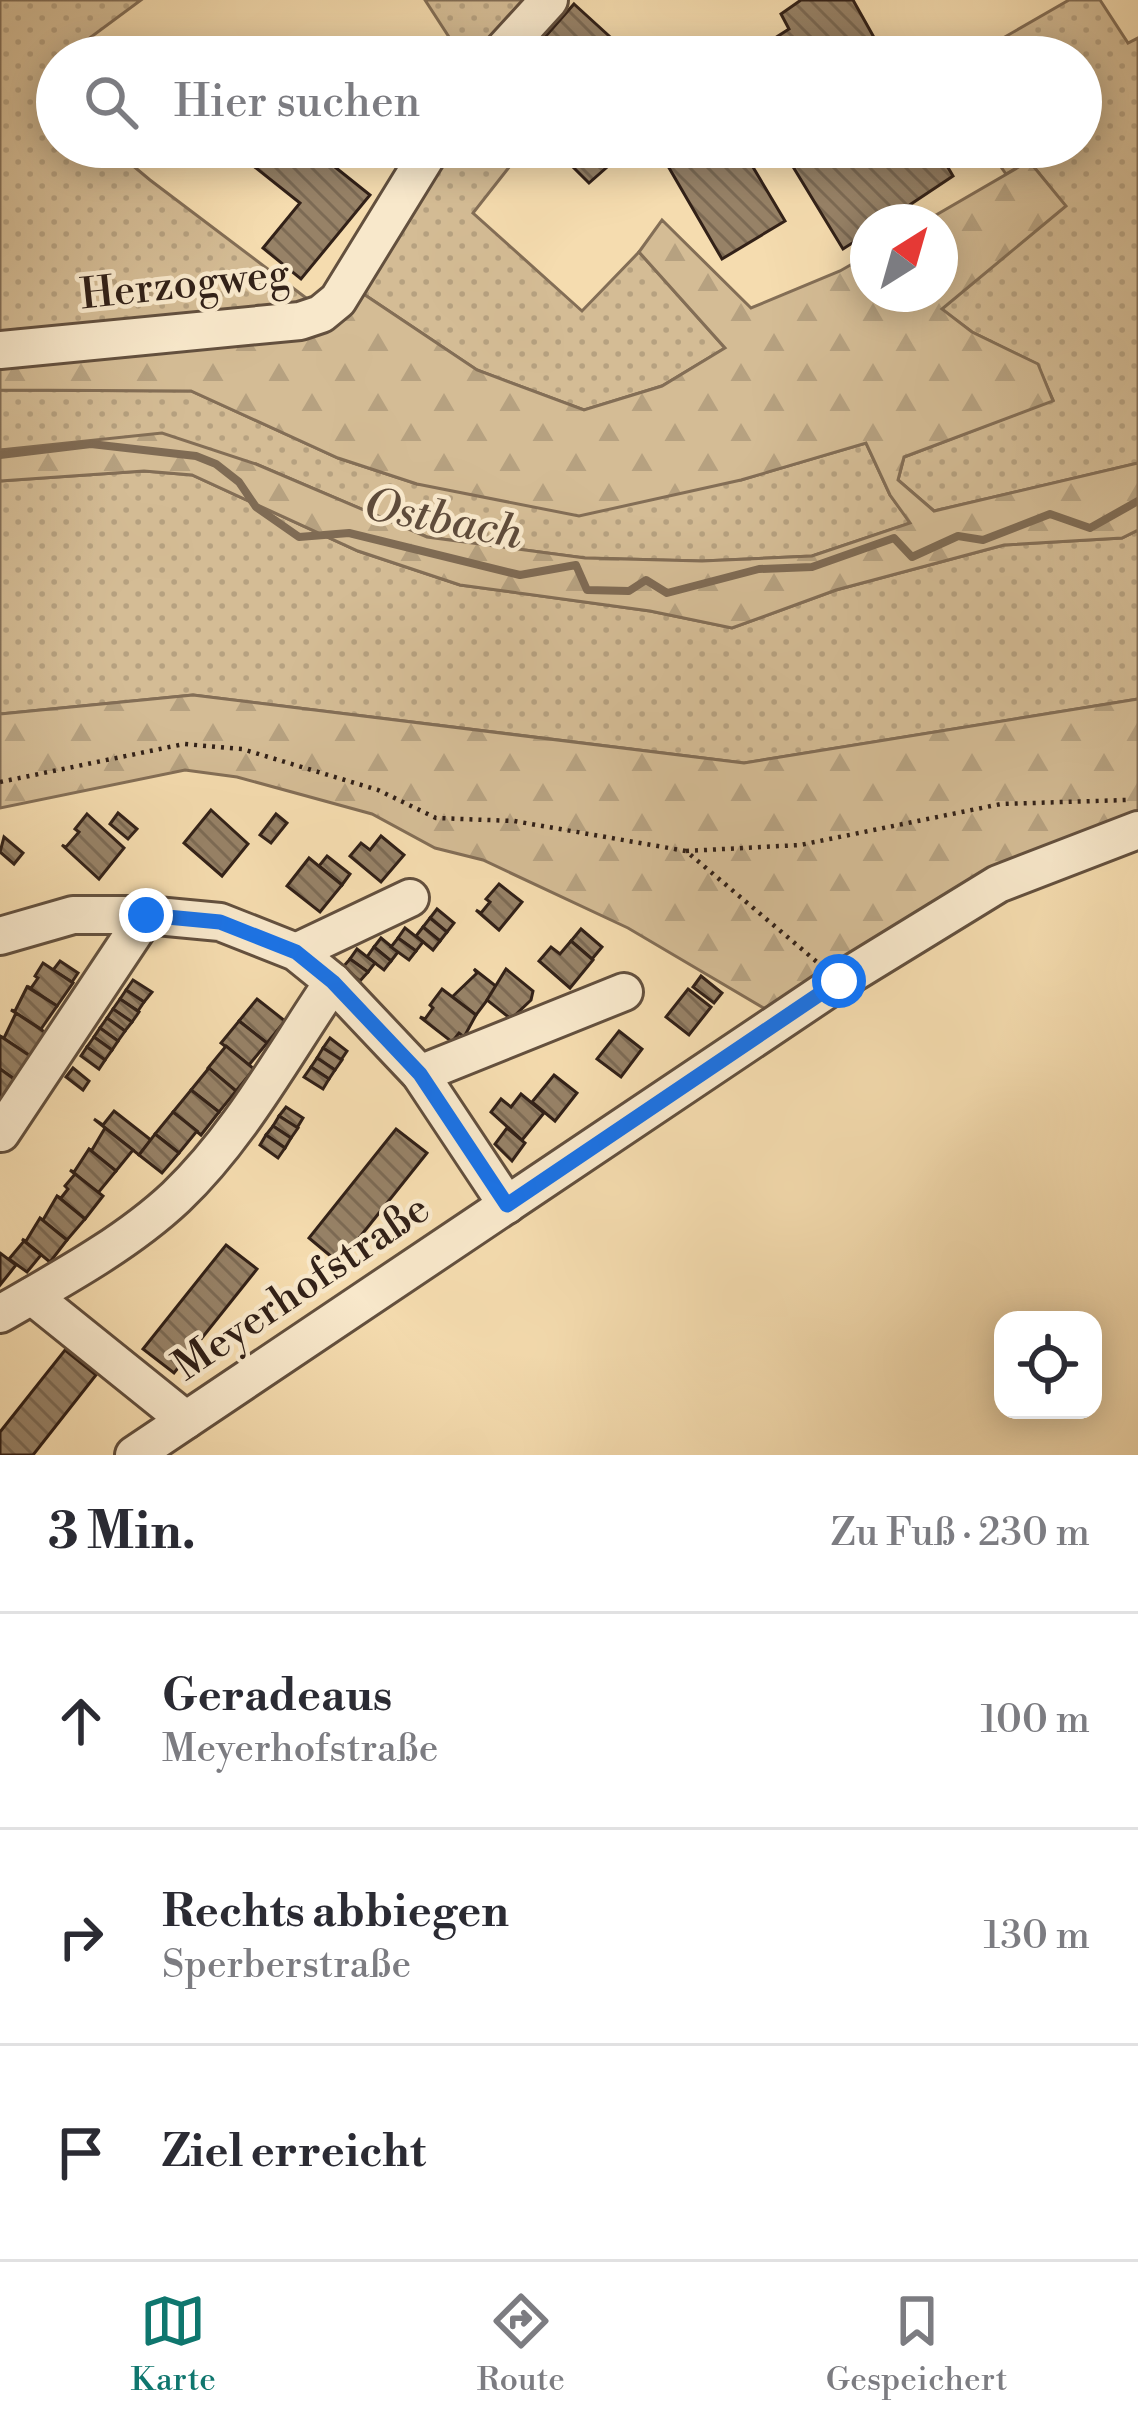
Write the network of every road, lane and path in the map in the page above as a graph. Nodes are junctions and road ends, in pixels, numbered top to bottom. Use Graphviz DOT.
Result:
graph roads {
  1 [pos="549,0"];
  2 [pos="516,36"];
  3 [pos="419,168"];
  4 [pos="0,350"];
  5 [pos="0,782"];
  6 [pos="1138,800"];
  7 [pos="1138,830"];
  8 [pos="686,851"];
  9 [pos="410,898"];
  10 [pos="146,915"];
  11 [pos="0,936"];
  12 [pos="296,952"];
  13 [pos="839,981"];
  14 [pos="333,982"];
  15 [pos="624,992"];
  16 [pos="420,1074"];
  17 [pos="1,1133"];
  18 [pos="507,1205"];
  19 [pos="32,1296"];
  20 [pos="0,1314"];
  21 [pos="185,1420"];
  22 [pos="134,1455"];
  1 -- 2 [label="street"];
  3 -- 4 [label="street, Herzogweg"];
  5 -- 8 [label="path"];
  6 -- 8 [label="path"];
  7 -- 13 [label="street, Meyerhofstraße"];
  8 -- 13 [label="path"];
  9 -- 12 [label="street"];
  10 -- 11 [label="street"];
  10 -- 12 [label="street"];
  10 -- 17 [label="street"];
  12 -- 14 [label="street"];
  13 -- 18 [label="street, Meyerhofstraße"];
  14 -- 16 [label="street"];
  14 -- 19 [label="street"];
  15 -- 16 [label="street"];
  16 -- 18 [label="street"];
  18 -- 21 [label="street, Meyerhofstraße"];
  19 -- 20 [label="street"];
  19 -- 21 [label="street"];
  21 -- 22 [label="street, Meyerhofstraße"];
}
